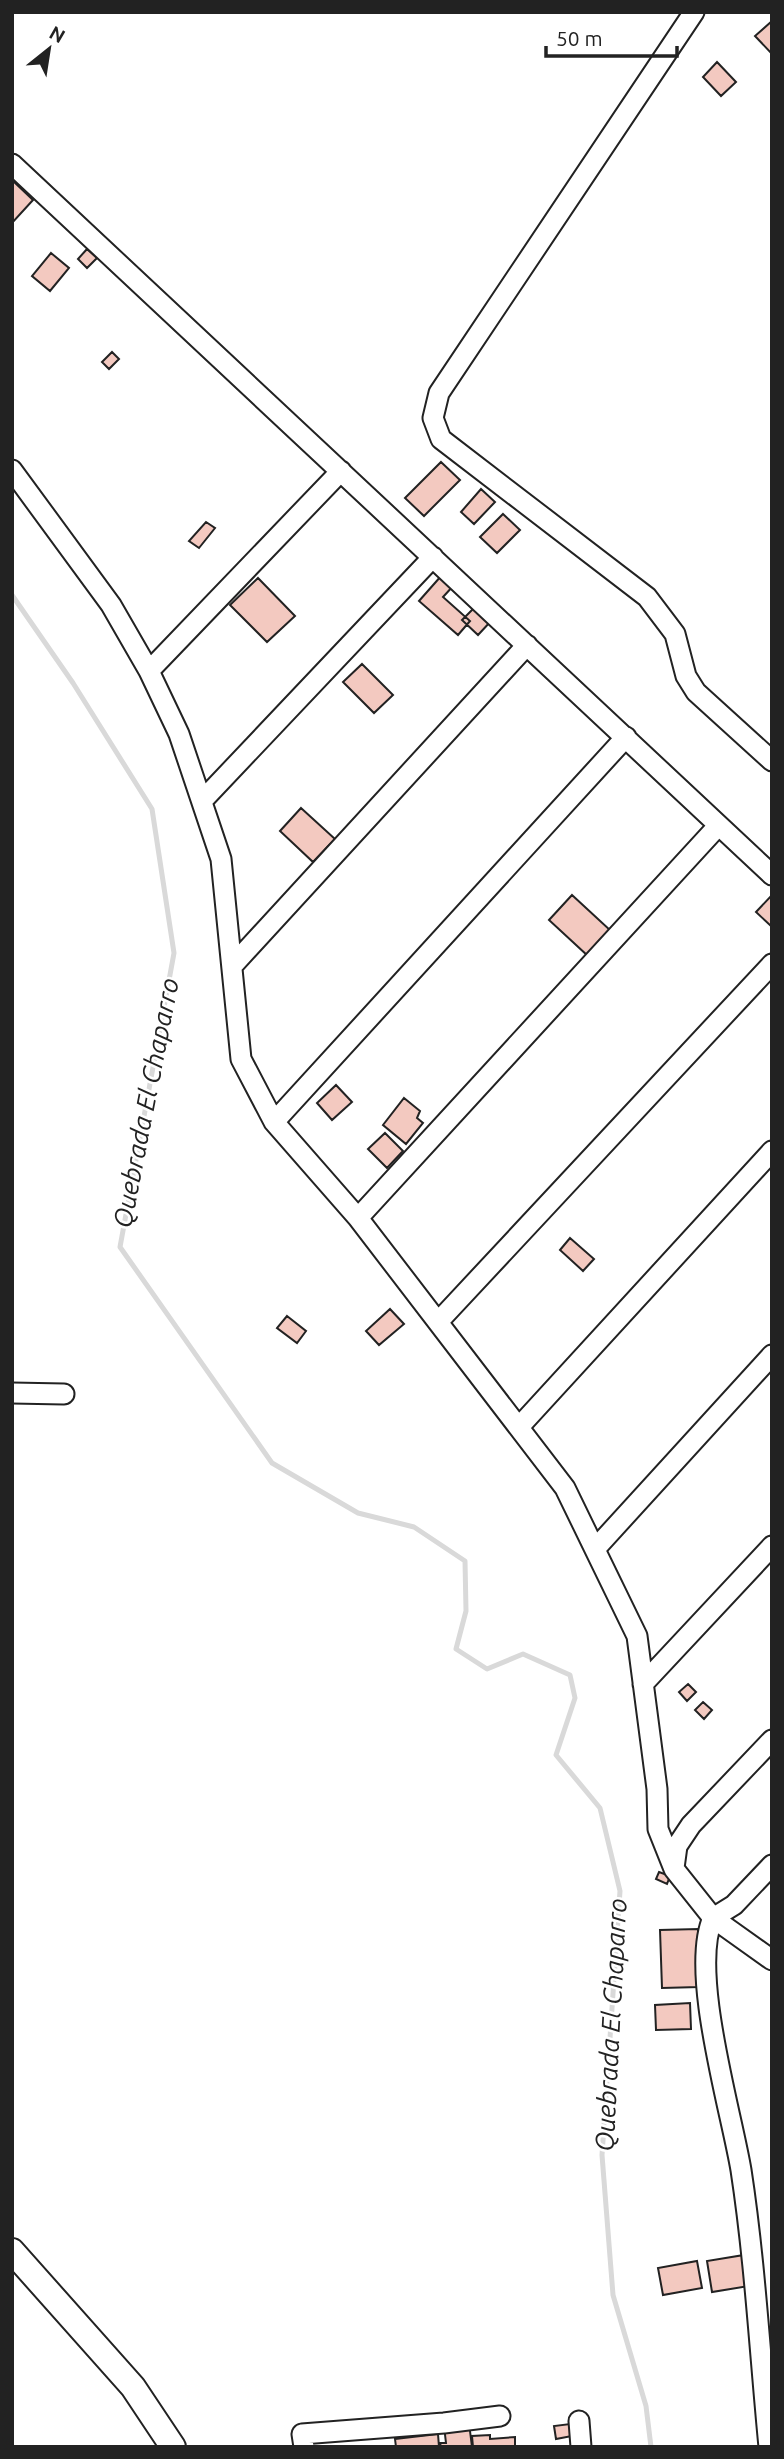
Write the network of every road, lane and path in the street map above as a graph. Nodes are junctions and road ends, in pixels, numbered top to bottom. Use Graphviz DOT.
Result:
graph roads {
  1 [pos="694,12"];
  2 [pos="12,164"];
  3 [pos="12,470"];
  4 [pos="341,471"];
  5 [pos="433,557"];
  6 [pos="527,645"];
  7 [pos="149,671"];
  8 [pos="626,737"];
  9 [pos="772,761"];
  10 [pos="202,801"];
  11 [pos="718,827"];
  12 [pos="772,875"];
  13 [pos="234,964"];
  14 [pos="772,964"];
  15 [pos="275,1122"];
  16 [pos="772,1152"];
  17 [pos="358,1217"];
  18 [pos="438,1322"];
  19 [pos="772,1355"];
  20 [pos="12,1393"];
  21 [pos="64,1394"];
  22 [pos="519,1427"];
  23 [pos="772,1546"];
  24 [pos="595,1549"];
  25 [pos="643,1684"];
  26 [pos="772,1740"];
  27 [pos="772,1865"];
  28 [pos="674,1869"];
  29 [pos="713,1919"];
  30 [pos="772,1960"];
  31 [pos="12,2251"];
  32 [pos="500,2416"];
  33 [pos="579,2421"];
  34 [pos="173,2447"];
  35 [pos="304,2447"];
  36 [pos="581,2447"];
  37 [pos="769,2447"];
  1 -- 9 [label="street"];
  2 -- 4 [label="street"];
  3 -- 7 [label="street"];
  4 -- 5 [label="street"];
  4 -- 7 [label="street"];
  5 -- 6 [label="street"];
  5 -- 10 [label="street"];
  6 -- 8 [label="street"];
  6 -- 13 [label="street"];
  7 -- 10 [label="street"];
  8 -- 11 [label="street"];
  8 -- 15 [label="street"];
  10 -- 13 [label="street"];
  11 -- 12 [label="street"];
  11 -- 17 [label="street"];
  13 -- 15 [label="street"];
  14 -- 18 [label="street"];
  15 -- 17 [label="street"];
  16 -- 22 [label="street"];
  17 -- 18 [label="street"];
  18 -- 22 [label="street"];
  19 -- 24 [label="street"];
  20 -- 21 [label="street"];
  22 -- 24 [label="street"];
  23 -- 25 [label="street"];
  24 -- 25 [label="street"];
  25 -- 28 [label="street"];
  26 -- 28 [label="street"];
  27 -- 29 [label="street"];
  28 -- 29 [label="street"];
  29 -- 30 [label="street"];
  29 -- 37 [label="street"];
  31 -- 34 [label="main road"];
  32 -- 35 [label="street"];
  33 -- 36 [label="street"];
}
